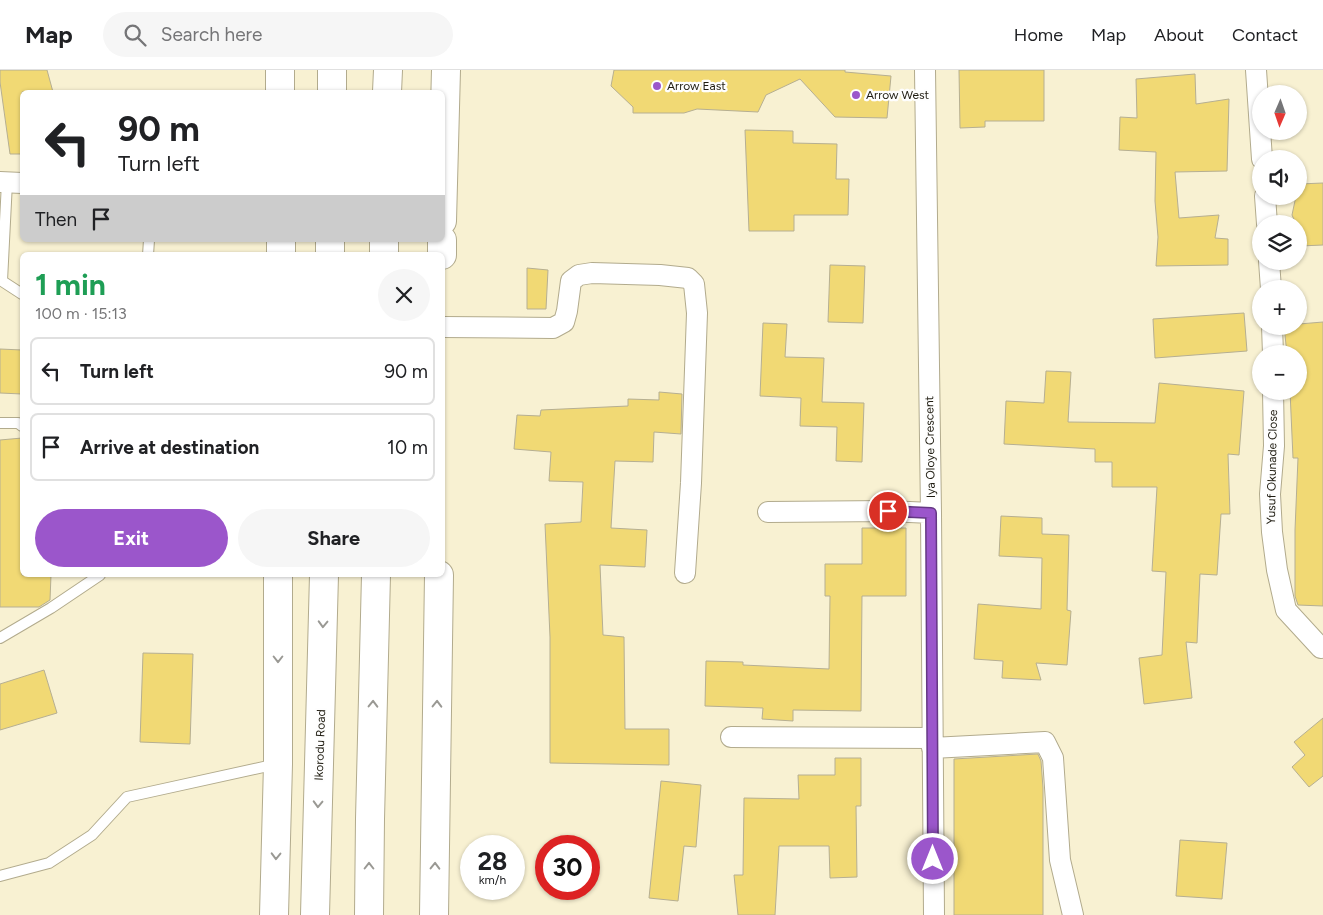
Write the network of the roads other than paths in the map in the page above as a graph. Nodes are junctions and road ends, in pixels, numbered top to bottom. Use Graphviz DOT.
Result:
graph roads {
  1 [pos="280,70"];
  2 [pos="332,70"];
  3 [pos="388,70"];
  4 [pos="446,70"];
  5 [pos="925,70"];
  6 [pos="1256,70"];
  7 [pos="280,90"];
  8 [pos="332,90"];
  9 [pos="387,90"];
  10 [pos="445,108"];
  11 [pos="1261,150"];
  12 [pos="10,182"];
  13 [pos="20,293"];
  14 [pos="445,327"];
  15 [pos="1273,400"];
  16 [pos="0,423"];
  17 [pos="20,424"];
  18 [pos="768,512"];
  19 [pos="931,513"];
  20 [pos="685,573"];
  21 [pos="97,577"];
  22 [pos="278,577"];
  23 [pos="324,577"];
  24 [pos="376,577"];
  25 [pos="439,577"];
  26 [pos="0,638"];
  27 [pos="1321,648"];
  28 [pos="731,737"];
  29 [pos="932,743"];
  30 [pos="278,764"];
  31 [pos="0,876"];
  32 [pos="274,915"];
  33 [pos="315,915"];
  34 [pos="369,915"];
  35 [pos="434,915"];
  36 [pos="934,915"];
  37 [pos="1073,915"];
  1 -- 7 [label="main road"];
  2 -- 8 [label="main road"];
  3 -- 9 [label="main road"];
  4 -- 10 [label="main road"];
  5 -- 19 [label="street, Iya Oloye Crescent"];
  6 -- 11 [label="street"];
  12 -- 13 [label="lane"];
  14 -- 20 [label="street"];
  15 -- 27 [label="street, Yusuf Okunade Close"];
  16 -- 17 [label="lane"];
  18 -- 19 [label="street"];
  19 -- 29 [label="street, Iya Oloye Crescent"];
  21 -- 26 [label="lane"];
  22 -- 30 [label="main road, one-way"];
  23 -- 33 [label="main road, Ikorodu Road, one-way"];
  34 -- 24 [label="main road, one-way"];
  35 -- 25 [label="main road, one-way"];
  28 -- 29 [label="street"];
  29 -- 36 [label="street, Iya Oloye Crescent"];
  29 -- 37 [label="street"];
  30 -- 31 [label="lane"];
  30 -- 32 [label="main road, one-way"];
}
